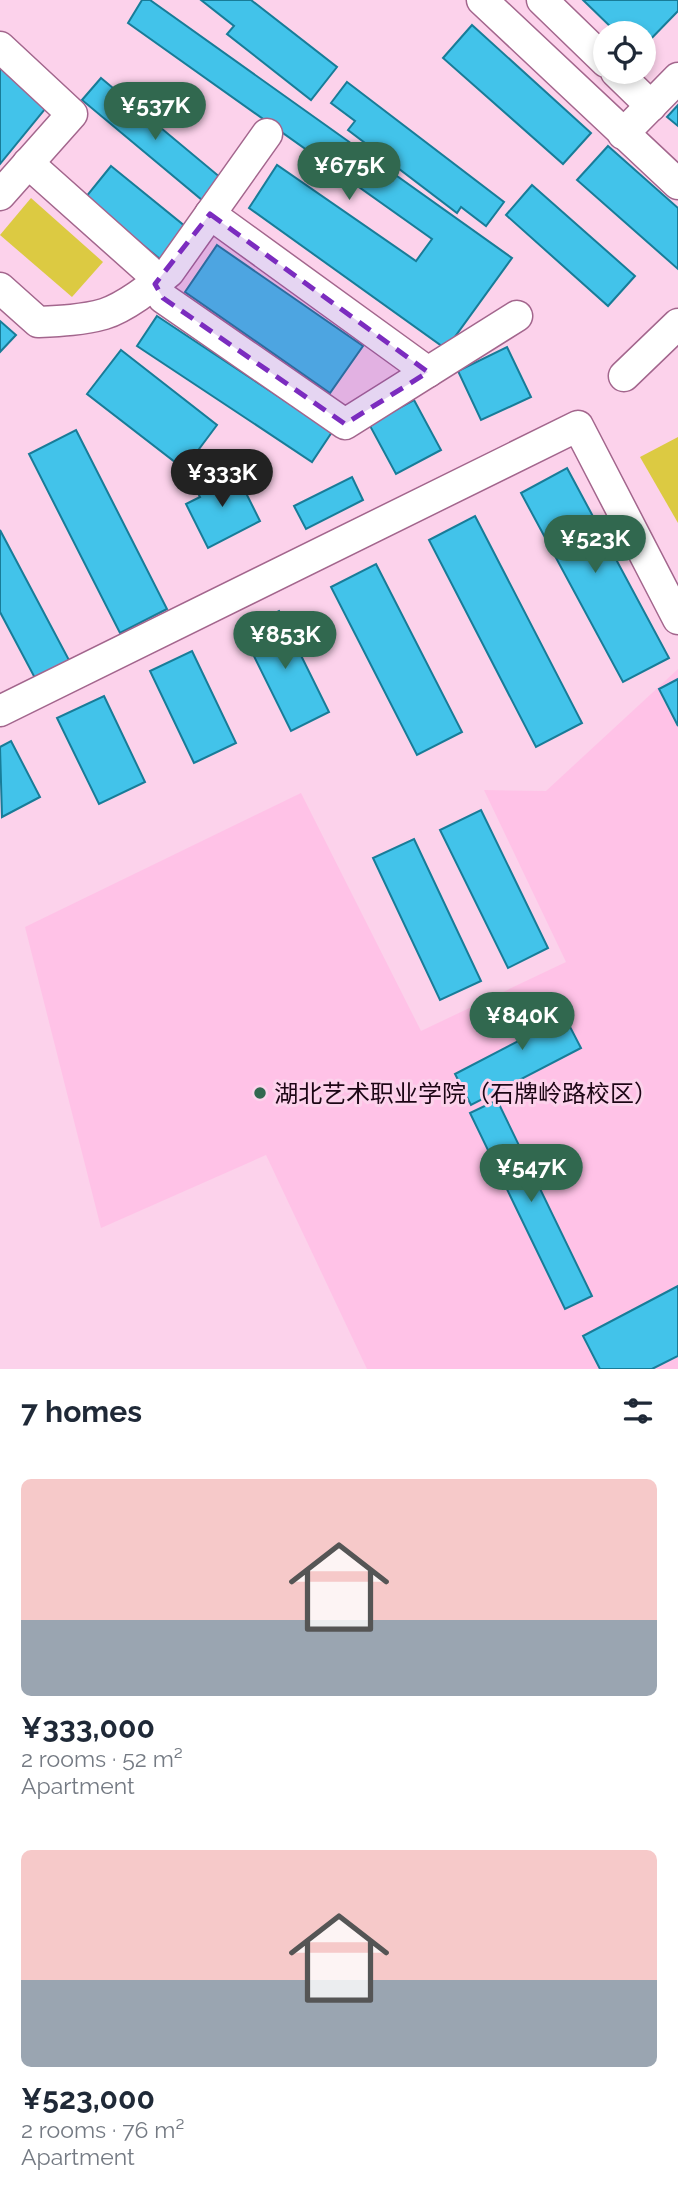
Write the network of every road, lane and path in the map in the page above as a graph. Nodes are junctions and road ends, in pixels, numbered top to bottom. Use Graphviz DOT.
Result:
graph roads {
  1 [pos="482,0"];
  2 [pos="542,0"];
  3 [pos="0,47"];
  4 [pos="593,49"];
  5 [pos="678,78"];
  6 [pos="628,84"];
  7 [pos="651,106"];
  8 [pos="267,134"];
  9 [pos="623,134"];
  10 [pos="28,163"];
  11 [pos="678,184"];
  12 [pos="0,195"];
  13 [pos="210,215"];
  14 [pos="155,284"];
  15 [pos="0,288"];
  16 [pos="517,316"];
  17 [pos="678,324"];
  18 [pos="428,372"];
  19 [pos="624,376"];
  20 [pos="678,618"];
  21 [pos="0,711"];
  1 -- 9 [label="street"];
  2 -- 4 [label="street"];
  3 -- 10 [label="street"];
  5 -- 7 [label="street"];
  6 -- 7 [label="street"];
  7 -- 9 [label="street"];
  8 -- 13 [label="street"];
  9 -- 11 [label="street"];
  10 -- 12 [label="street"];
  10 -- 14 [label="street"];
  13 -- 14 [label="street"];
  13 -- 18 [label="street"];
  14 -- 15 [label="street"];
  14 -- 18 [label="street"];
  16 -- 18 [label="street"];
  17 -- 19 [label="street"];
  20 -- 21 [label="street"];
}
